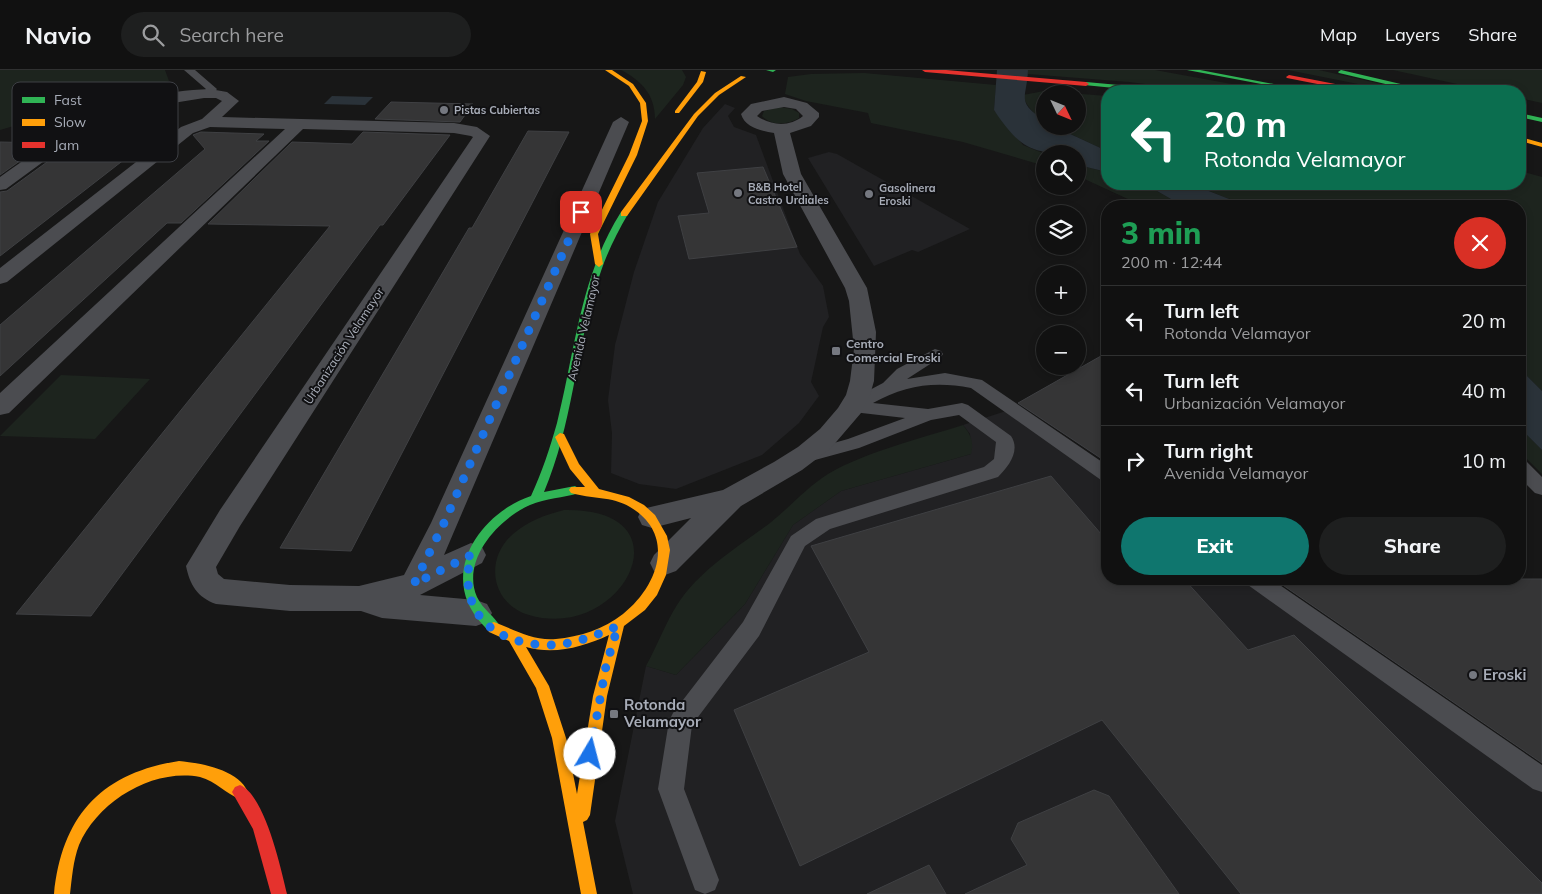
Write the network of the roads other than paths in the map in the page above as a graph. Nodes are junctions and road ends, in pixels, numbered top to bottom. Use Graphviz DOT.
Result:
graph roads {
  1 [pos="188,70"];
  2 [pos="608,70"];
  3 [pos="925,70"];
  4 [pos="1190,70"];
  5 [pos="1249,70"];
  6 [pos="1333,70"];
  7 [pos="709,73"];
  8 [pos="762,73"];
  9 [pos="1101,85"];
  10 [pos="1274,85"];
  11 [pos="1329,85"];
  12 [pos="1397,85"];
  13 [pos="208,93"];
  14 [pos="178,98"];
  15 [pos="1526,116"];
  16 [pos="1542,120"];
  17 [pos="208,122"];
  18 [pos="622,122"];
  19 [pos="668,123"];
  20 [pos="299,124"];
  21 [pos="781,128"];
  22 [pos="1526,128"];
  23 [pos="1542,132"];
  24 [pos="178,137"];
  25 [pos="1526,141"];
  26 [pos="1542,145"];
  27 [pos="645,156"];
  28 [pos="33,162"];
  29 [pos="147,162"];
  30 [pos="0,185"];
  31 [pos="635,196"];
  32 [pos="599,264"];
  33 [pos="0,278"];
  34 [pos="935,354"];
  35 [pos="889,387"];
  36 [pos="854,406"];
  37 [pos="0,407"];
  38 [pos="928,415"];
  39 [pos="560,437"];
  40 [pos="803,457"];
  41 [pos="1101,470"];
  42 [pos="1526,473"];
  43 [pos="1542,488"];
  44 [pos="594,490"];
  45 [pos="536,498"];
  46 [pos="732,499"];
  47 [pos="652,517"];
  48 [pos="471,555"];
  49 [pos="665,563"];
  50 [pos="414,584"];
  51 [pos="1264,585"];
  52 [pos="359,599"];
  53 [pos="476,613"];
  54 [pos="618,626"];
  55 [pos="515,640"];
  56 [pos="1542,780"];
  57 [pos="579,834"];
  58 [pos="705,880"];
  59 [pos="62,894"];
  60 [pos="279,894"];
  61 [pos="589,894"];
  1 -- 13 [label="lane"];
  2 -- 32 [label="main road"];
  3 -- 9 [label="main road"];
  4 -- 10 [label="main road"];
  5 -- 11 [label="main road"];
  6 -- 12 [label="main road"];
  7 -- 8 [label="main road"];
  7 -- 19 [label="main road"];
  8 -- 31 [label="main road, Avenida Velamayor"];
  13 -- 14 [label="street, Urbanización Velamayor"];
  13 -- 17 [label="street, Urbanización Velamayor"];
  15 -- 16 [label="main road"];
  17 -- 20 [label="street, Urbanización Velamayor"];
  17 -- 24 [label="street, Urbanización Velamayor"];
  18 -- 50 [label="street"];
  20 -- 37 [label="street"];
  20 -- 52 [label="street, Urbanización Velamayor"];
  21 -- 36 [label="street"];
  22 -- 23 [label="main road"];
  25 -- 26 [label="main road"];
  27 -- 31 [label="main road, Avenida Velamayor"];
  28 -- 30 [label="street, Urbanización Velamayor"];
  29 -- 33 [label="street, Urbanización Velamayor"];
  31 -- 32 [label="main road, Avenida Velamayor"];
  32 -- 39 [label="main road, Avenida Velamayor"];
  34 -- 35 [label="lane"];
  35 -- 36 [label="lane"];
  35 -- 41 [label="lane"];
  36 -- 38 [label="lane"];
  36 -- 40 [label="street"];
  38 -- 40 [label="lane"];
  38 -- 58 [label="lane"];
  39 -- 44 [label="main road"];
  39 -- 45 [label="main road, Avenida Velamayor"];
  40 -- 46 [label="street"];
  42 -- 43 [label="lane"];
  44 -- 45 [label="main road"];
  44 -- 47 [label="main road"];
  45 -- 48 [label="main road"];
  46 -- 47 [label="street"];
  46 -- 49 [label="street"];
  47 -- 49 [label="main road"];
  48 -- 50 [label="street, Urbanización Velamayor"];
  48 -- 53 [label="main road"];
  49 -- 54 [label="main road"];
  50 -- 52 [label="street, Urbanización Velamayor"];
  51 -- 56 [label="lane"];
  52 -- 53 [label="street, Urbanización Velamayor"];
  53 -- 55 [label="main road"];
  54 -- 55 [label="main road"];
  54 -- 57 [label="main road"];
  55 -- 57 [label="main road"];
  57 -- 61 [label="main road"];
  59 -- 60 [label="main road"];
}
